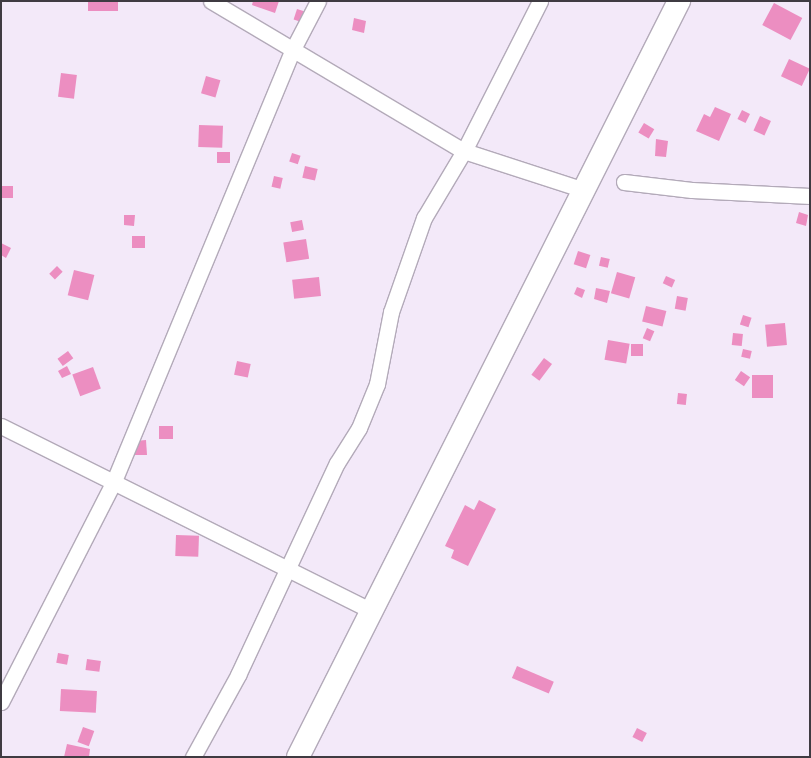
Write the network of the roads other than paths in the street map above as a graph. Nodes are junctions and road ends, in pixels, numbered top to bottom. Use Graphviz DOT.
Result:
graph roads {
  1 [pos="210,1"];
  2 [pos="318,1"];
  3 [pos="540,1"];
  4 [pos="679,1"];
  5 [pos="292,51"];
  6 [pos="464,150"];
  7 [pos="624,182"];
  8 [pos="584,190"];
  9 [pos="810,196"];
  10 [pos="1,426"];
  11 [pos="114,481"];
  12 [pos="289,566"];
  13 [pos="372,610"];
  14 [pos="1,702"];
  15 [pos="193,757"];
  16 [pos="298,757"];
  1 -- 5 [label="street"];
  2 -- 5 [label="street"];
  3 -- 6 [label="street"];
  4 -- 8 [label="main road"];
  5 -- 6 [label="street"];
  5 -- 11 [label="street"];
  6 -- 8 [label="street"];
  6 -- 12 [label="street"];
  7 -- 9 [label="street"];
  8 -- 13 [label="main road"];
  10 -- 11 [label="street"];
  11 -- 12 [label="street"];
  11 -- 14 [label="street"];
  12 -- 13 [label="street"];
  12 -- 15 [label="street"];
  13 -- 16 [label="main road"];
}
